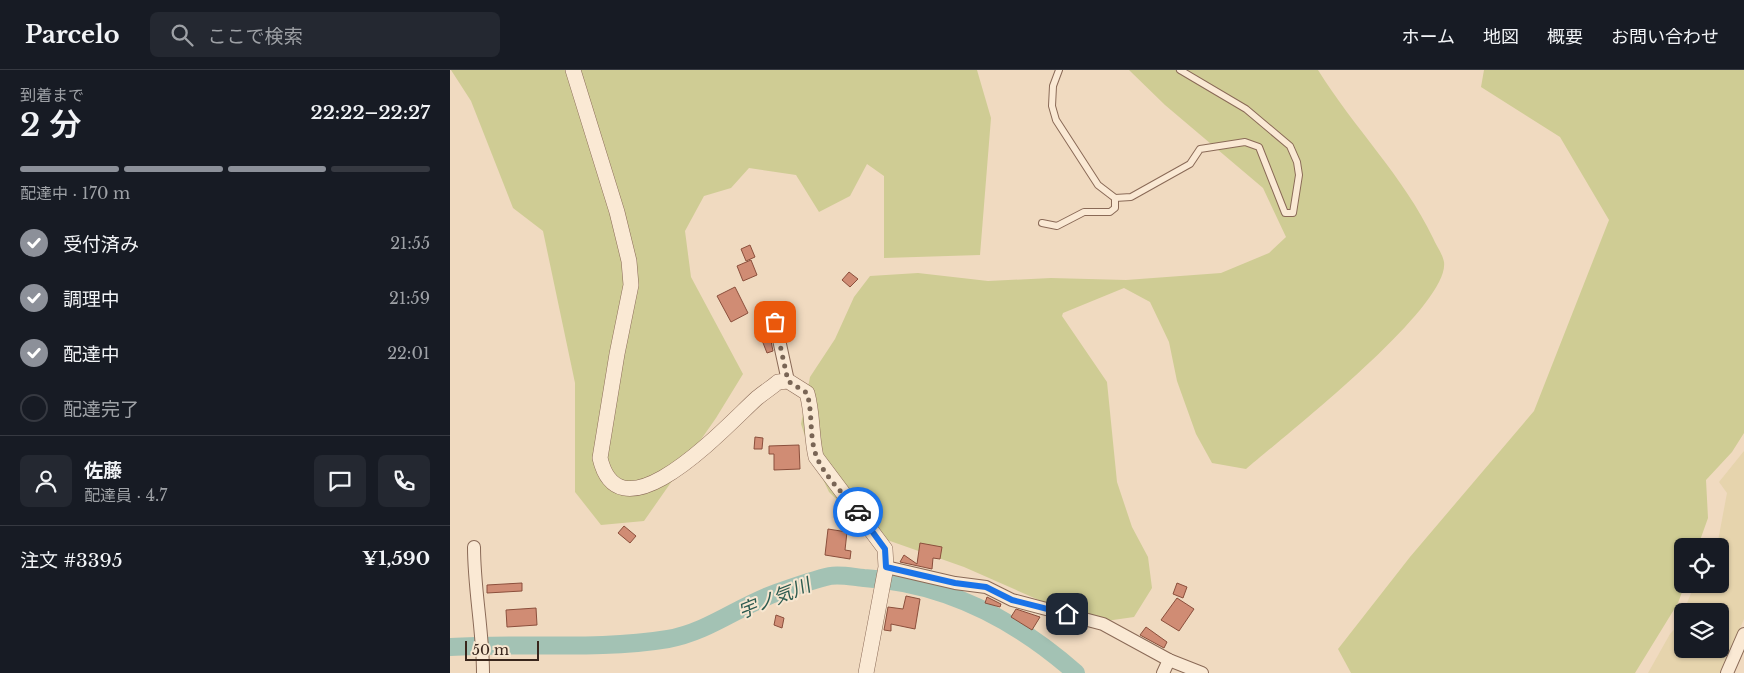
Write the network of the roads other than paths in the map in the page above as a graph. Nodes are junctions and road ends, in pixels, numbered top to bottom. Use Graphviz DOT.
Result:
graph roads {
  1 [pos="573,70"];
  2 [pos="1054,70"];
  3 [pos="1059,70"];
  4 [pos="1180,70"];
  5 [pos="1054,82"];
  6 [pos="1115,198"];
  7 [pos="1042,223"];
  8 [pos="773,312"];
  9 [pos="788,381"];
  10 [pos="474,547"];
  11 [pos="886,567"];
  12 [pos="1744,634"];
  13 [pos="1170,660"];
  14 [pos="483,673"];
  15 [pos="866,673"];
  16 [pos="1163,673"];
  17 [pos="1202,673"];
  18 [pos="1727,673"];
  1 -- 9 [label="street"];
  2 -- 5 [label="lane"];
  3 -- 5 [label="lane"];
  4 -- 6 [label="lane"];
  5 -- 6 [label="lane"];
  6 -- 7 [label="lane"];
  8 -- 9 [label="street"];
  9 -- 11 [label="street"];
  10 -- 14 [label="street"];
  11 -- 13 [label="street"];
  11 -- 15 [label="street"];
  12 -- 18 [label="street"];
  13 -- 16 [label="street"];
  13 -- 17 [label="street"];
}
